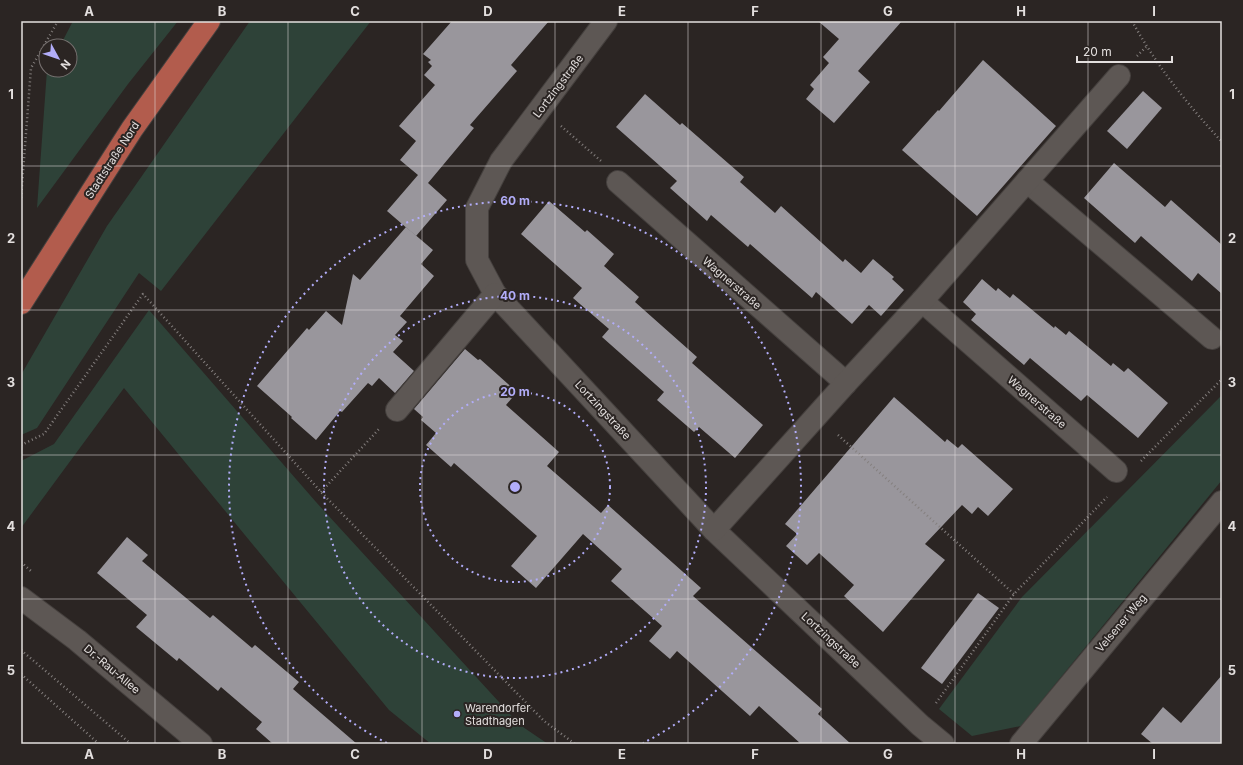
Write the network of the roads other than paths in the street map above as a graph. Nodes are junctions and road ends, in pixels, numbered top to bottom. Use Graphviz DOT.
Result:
graph roads {
  1 [pos="209,21"];
  2 [pos="606,21"];
  3 [pos="1120,76"];
  4 [pos="1027,181"];
  5 [pos="618,182"];
  6 [pos="495,294"];
  7 [pos="922,301"];
  8 [pos="21,303"];
  9 [pos="1212,338"];
  10 [pos="846,383"];
  11 [pos="397,410"];
  12 [pos="1126,469"];
  13 [pos="1222,502"];
  14 [pos="714,530"];
  15 [pos="21,598"];
  16 [pos="201,744"];
  17 [pos="943,744"];
  18 [pos="1021,744"];
  1 -- 8 [label="main road, Stadtstraße Nord"];
  2 -- 6 [label="street, Lortzingstraße"];
  3 -- 4 [label="street"];
  4 -- 7 [label="street"];
  4 -- 9 [label="street"];
  5 -- 10 [label="street, Wagnerstraße"];
  6 -- 11 [label="street"];
  6 -- 14 [label="street, Lortzingstraße"];
  7 -- 10 [label="street"];
  7 -- 12 [label="street, Wagnerstraße"];
  10 -- 14 [label="street"];
  13 -- 18 [label="street, Velsener Weg"];
  14 -- 17 [label="street, Lortzingstraße"];
  15 -- 16 [label="street, Dr.-Rau-Allee"];
}
